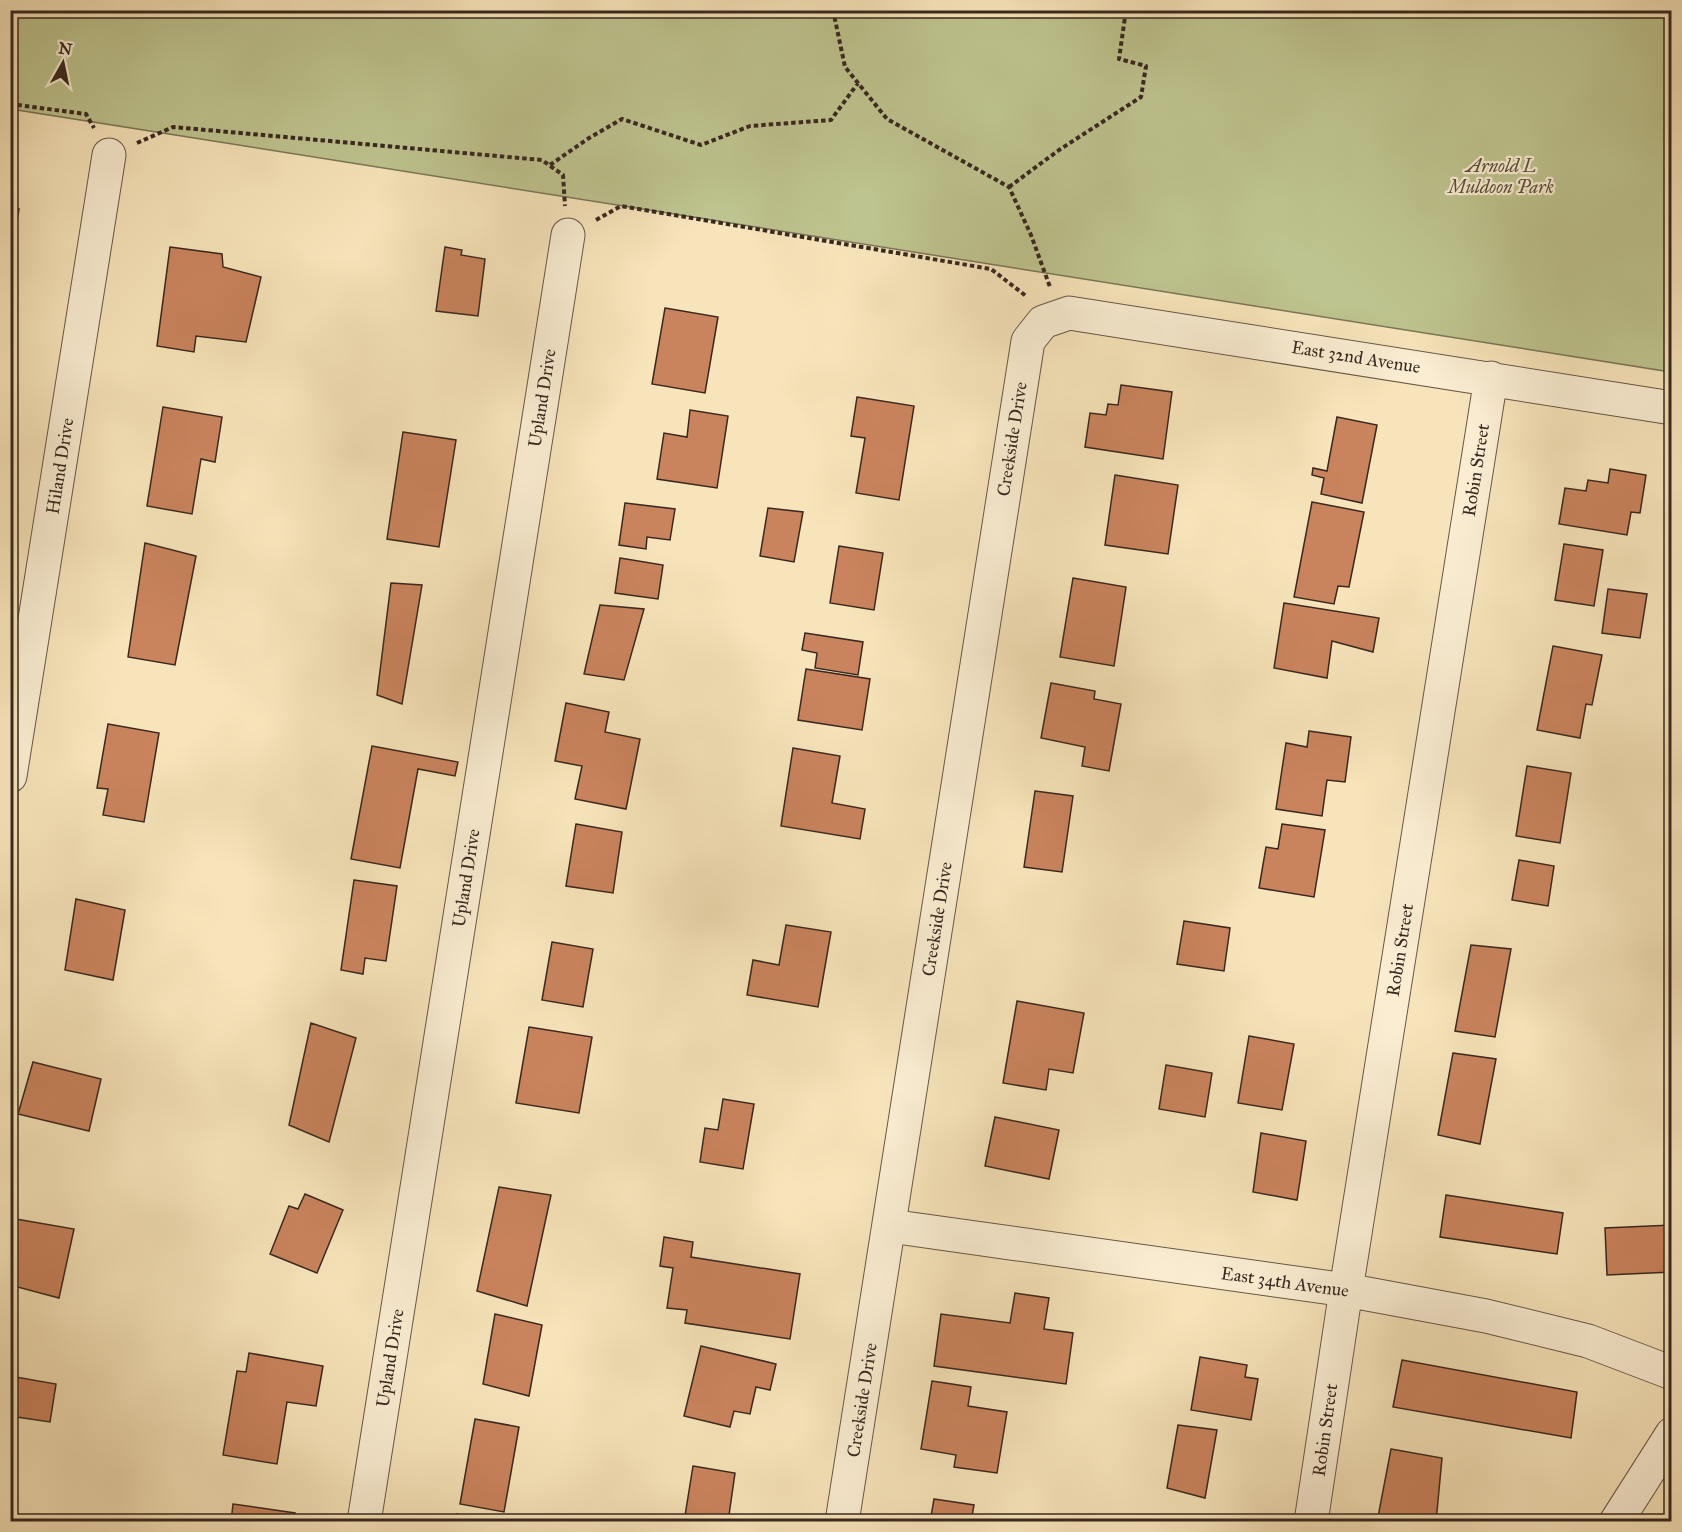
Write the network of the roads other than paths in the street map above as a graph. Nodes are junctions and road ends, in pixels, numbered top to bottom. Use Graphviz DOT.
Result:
graph roads {
  1 [pos="109,155"];
  2 [pos="567,235"];
  3 [pos="1052,318"];
  4 [pos="1491,378"];
  5 [pos="1671,408"];
  6 [pos="10,776"];
  7 [pos="890,1226"];
  8 [pos="1346,1290"];
  9 [pos="1671,1373"];
  10 [pos="1671,1434"];
  11 [pos="364,1521"];
  12 [pos="842,1521"];
  13 [pos="1311,1521"];
  14 [pos="1616,1521"];
  1 -- 6 [label="street, Hiland Drive"];
  2 -- 11 [label="street, Upland Drive"];
  3 -- 4 [label="street, East 32nd Avenue"];
  3 -- 7 [label="street, Creekside Drive"];
  4 -- 5 [label="street, East 32nd Avenue"];
  4 -- 8 [label="street, Robin Street"];
  7 -- 8 [label="street, East 34th Avenue"];
  7 -- 12 [label="street, Creekside Drive"];
  8 -- 9 [label="street, East 34th Avenue"];
  8 -- 13 [label="street, Robin Street"];
  10 -- 14 [label="street"];
}
